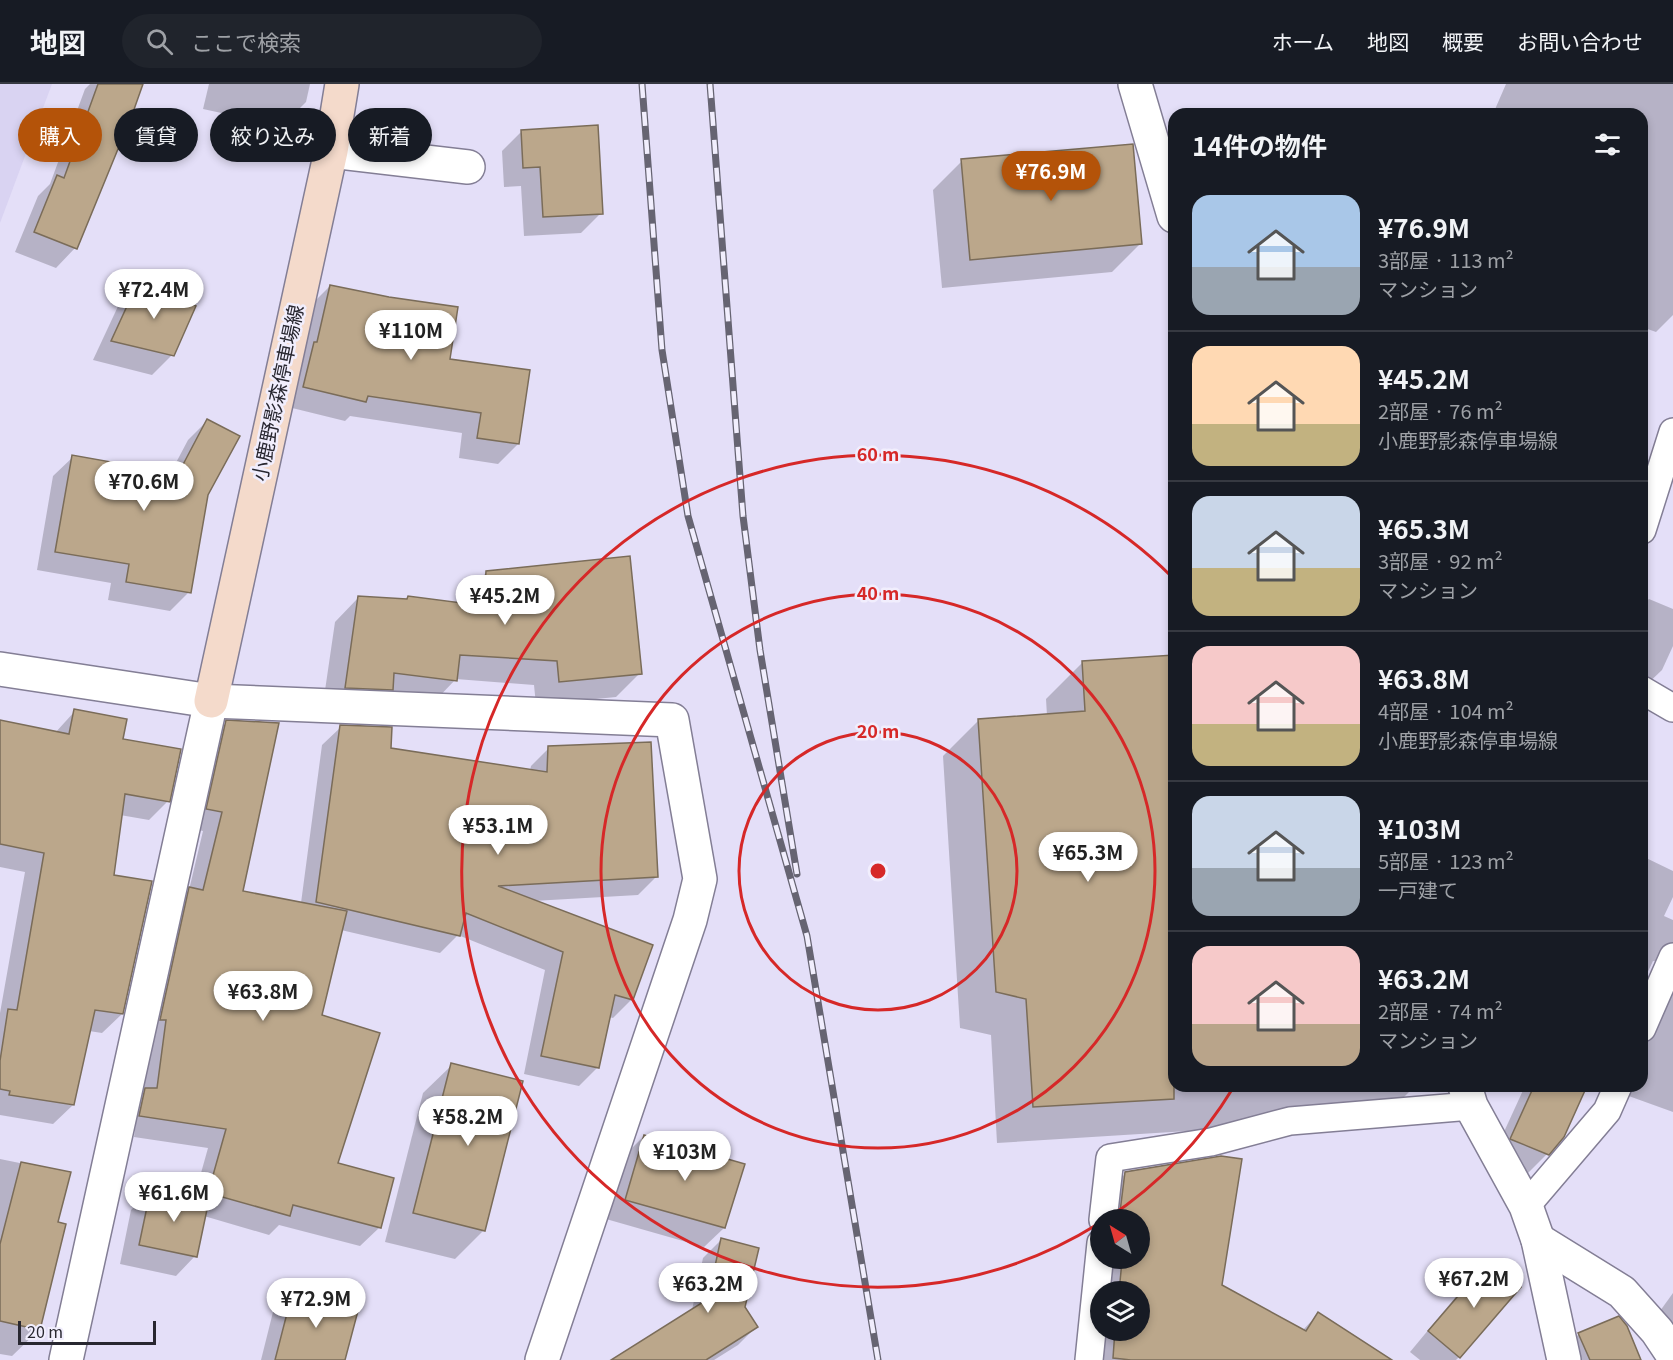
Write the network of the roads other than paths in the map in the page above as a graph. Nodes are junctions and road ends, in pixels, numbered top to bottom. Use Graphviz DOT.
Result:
graph roads {
  1 [pos="342,84"];
  2 [pos="1135,84"];
  3 [pos="336,121"];
  4 [pos="336,152"];
  5 [pos="329,162"];
  6 [pos="468,167"];
  7 [pos="1168,196"];
  8 [pos="1673,432"];
  9 [pos="1651,477"];
  10 [pos="1648,495"];
  11 [pos="0,669"];
  12 [pos="1648,693"];
  13 [pos="211,701"];
  14 [pos="1673,708"];
  15 [pos="1673,957"];
  16 [pos="1648,1014"];
  17 [pos="1615,1092"];
  18 [pos="1468,1096"];
  19 [pos="1526,1206"];
  20 [pos="1105,1209"];
  21 [pos="1538,1240"];
  22 [pos="1098,1269"];
  23 [pos="1673,1355"];
  24 [pos="66,1360"];
  25 [pos="542,1360"];
  26 [pos="1089,1360"];
  27 [pos="1564,1360"];
  1 -- 3 [label="main road, 小鹿野影森停車場線"];
  2 -- 7 [label="street"];
  4 -- 6 [label="street"];
  5 -- 13 [label="main road, 小鹿野影森停車場線"];
  8 -- 9 [label="lane"];
  9 -- 10 [label="lane"];
  11 -- 13 [label="street"];
  12 -- 14 [label="lane"];
  13 -- 24 [label="street"];
  13 -- 25 [label="street"];
  15 -- 16 [label="lane"];
  17 -- 19 [label="lane"];
  18 -- 19 [label="street"];
  18 -- 20 [label="lane"];
  19 -- 21 [label="street"];
  21 -- 23 [label="street"];
  21 -- 27 [label="street"];
  22 -- 26 [label="lane"];
}
